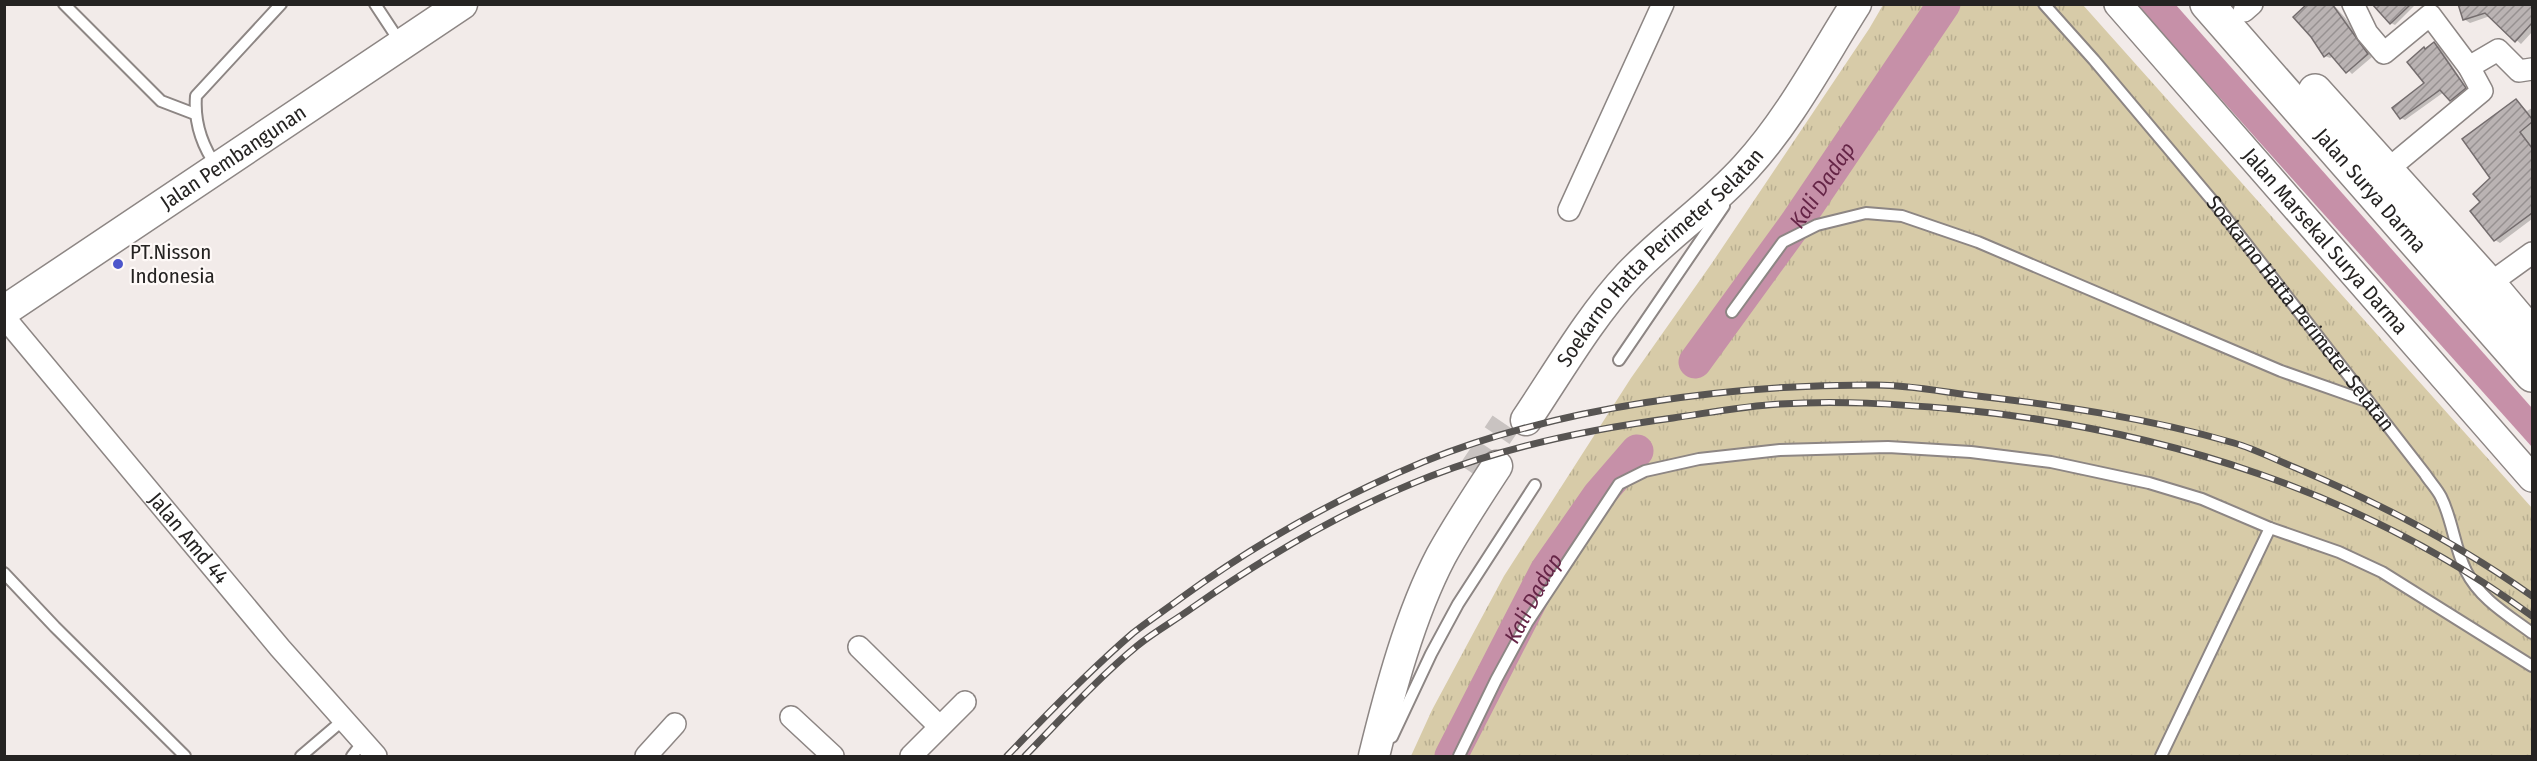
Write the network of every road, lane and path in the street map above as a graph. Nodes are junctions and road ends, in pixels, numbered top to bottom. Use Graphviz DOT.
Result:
graph roads {
  1 [pos="64,4"];
  2 [pos="281,4"];
  3 [pos="375,4"];
  4 [pos="427,4"];
  5 [pos="462,4"];
  6 [pos="1664,4"];
  7 [pos="1856,4"];
  8 [pos="2044,4"];
  9 [pos="2118,4"];
  10 [pos="2207,4"];
  11 [pos="2353,4"];
  12 [pos="2245,7"];
  13 [pos="397,37"];
  14 [pos="2469,67"];
  15 [pos="2532,69"];
  16 [pos="1796,99"];
  17 [pos="195,114"];
  18 [pos="1768,141"];
  19 [pos="212,160"];
  20 [pos="2387,170"];
  21 [pos="1569,210"];
  22 [pos="2532,253"];
  23 [pos="2489,284"];
  24 [pos="4,289"];
  25 [pos="4,311"];
  26 [pos="1732,312"];
  27 [pos="4,317"];
  28 [pos="2532,335"];
  29 [pos="1619,360"];
  30 [pos="2532,375"];
  31 [pos="2369,402"];
  32 [pos="2532,478"];
  33 [pos="1535,485"];
  34 [pos="2270,528"];
  35 [pos="4,573"];
  36 [pos="2532,633"];
  37 [pos="859,647"];
  38 [pos="2532,666"];
  39 [pos="965,702"];
  40 [pos="791,717"];
  41 [pos="342,721"];
  42 [pos="675,724"];
  43 [pos="939,726"];
  44 [pos="364,752"];
  45 [pos="178,754"];
  46 [pos="301,756"];
  47 [pos="646,756"];
  48 [pos="833,756"];
  49 [pos="911,756"];
  50 [pos="1360,756"];
  51 [pos="1374,756"];
  52 [pos="1383,756"];
  53 [pos="1459,756"];
  54 [pos="2161,756"];
  1 -- 17 [label="lane"];
  2 -- 17 [label="lane"];
  3 -- 13 [label="lane"];
  4 -- 13 [label="main road, Jalan Pembangunan"];
  5 -- 13 [label="main road, Jalan Pembangunan"];
  6 -- 21 [label="street"];
  7 -- 16 [label="main road, Soekarno Hatta Perimeter Selatan"];
  8 -- 31 [label="lane, Soekarno Hatta Perimeter Selatan"];
  9 -- 32 [label="street, Jalan Marsekal Surya Darma"];
  10 -- 30 [label="main road, Jalan Surya Darma"];
  11 -- 14 [label="street"];
  12 -- 20 [label="main road, Jalan Surya Darma"];
  13 -- 19 [label="main road, Jalan Pembangunan"];
  14 -- 15 [label="street"];
  14 -- 20 [label="street"];
  16 -- 18 [label="main road, Soekarno Hatta Perimeter Selatan"];
  16 -- 18 [label="main road, Soekarno Hatta Perimeter Selatan"];
  17 -- 19 [label="lane"];
  18 -- 29 [label="lane"];
  19 -- 24 [label="main road, Jalan Pembangunan"];
  19 -- 25 [label="main road, Jalan Pembangunan"];
  20 -- 23 [label="main road, Jalan Surya Darma"];
  22 -- 23 [label="street"];
  23 -- 28 [label="main road, Jalan Surya Darma"];
  26 -- 31 [label="lane"];
  27 -- 41 [label="street, Jalan Amd 44"];
  31 -- 36 [label="lane, Soekarno Hatta Perimeter Selatan"];
  33 -- 52 [label="lane"];
  34 -- 38 [label="lane"];
  34 -- 53 [label="lane"];
  34 -- 54 [label="lane"];
  35 -- 45 [label="lane"];
  37 -- 43 [label="street"];
  39 -- 43 [label="street"];
  40 -- 48 [label="street"];
  41 -- 44 [label="street, Jalan Amd 44"];
  41 -- 46 [label="lane"];
  42 -- 47 [label="street"];
  43 -- 49 [label="street"];
  50 -- 51 [label="main road"];
}
